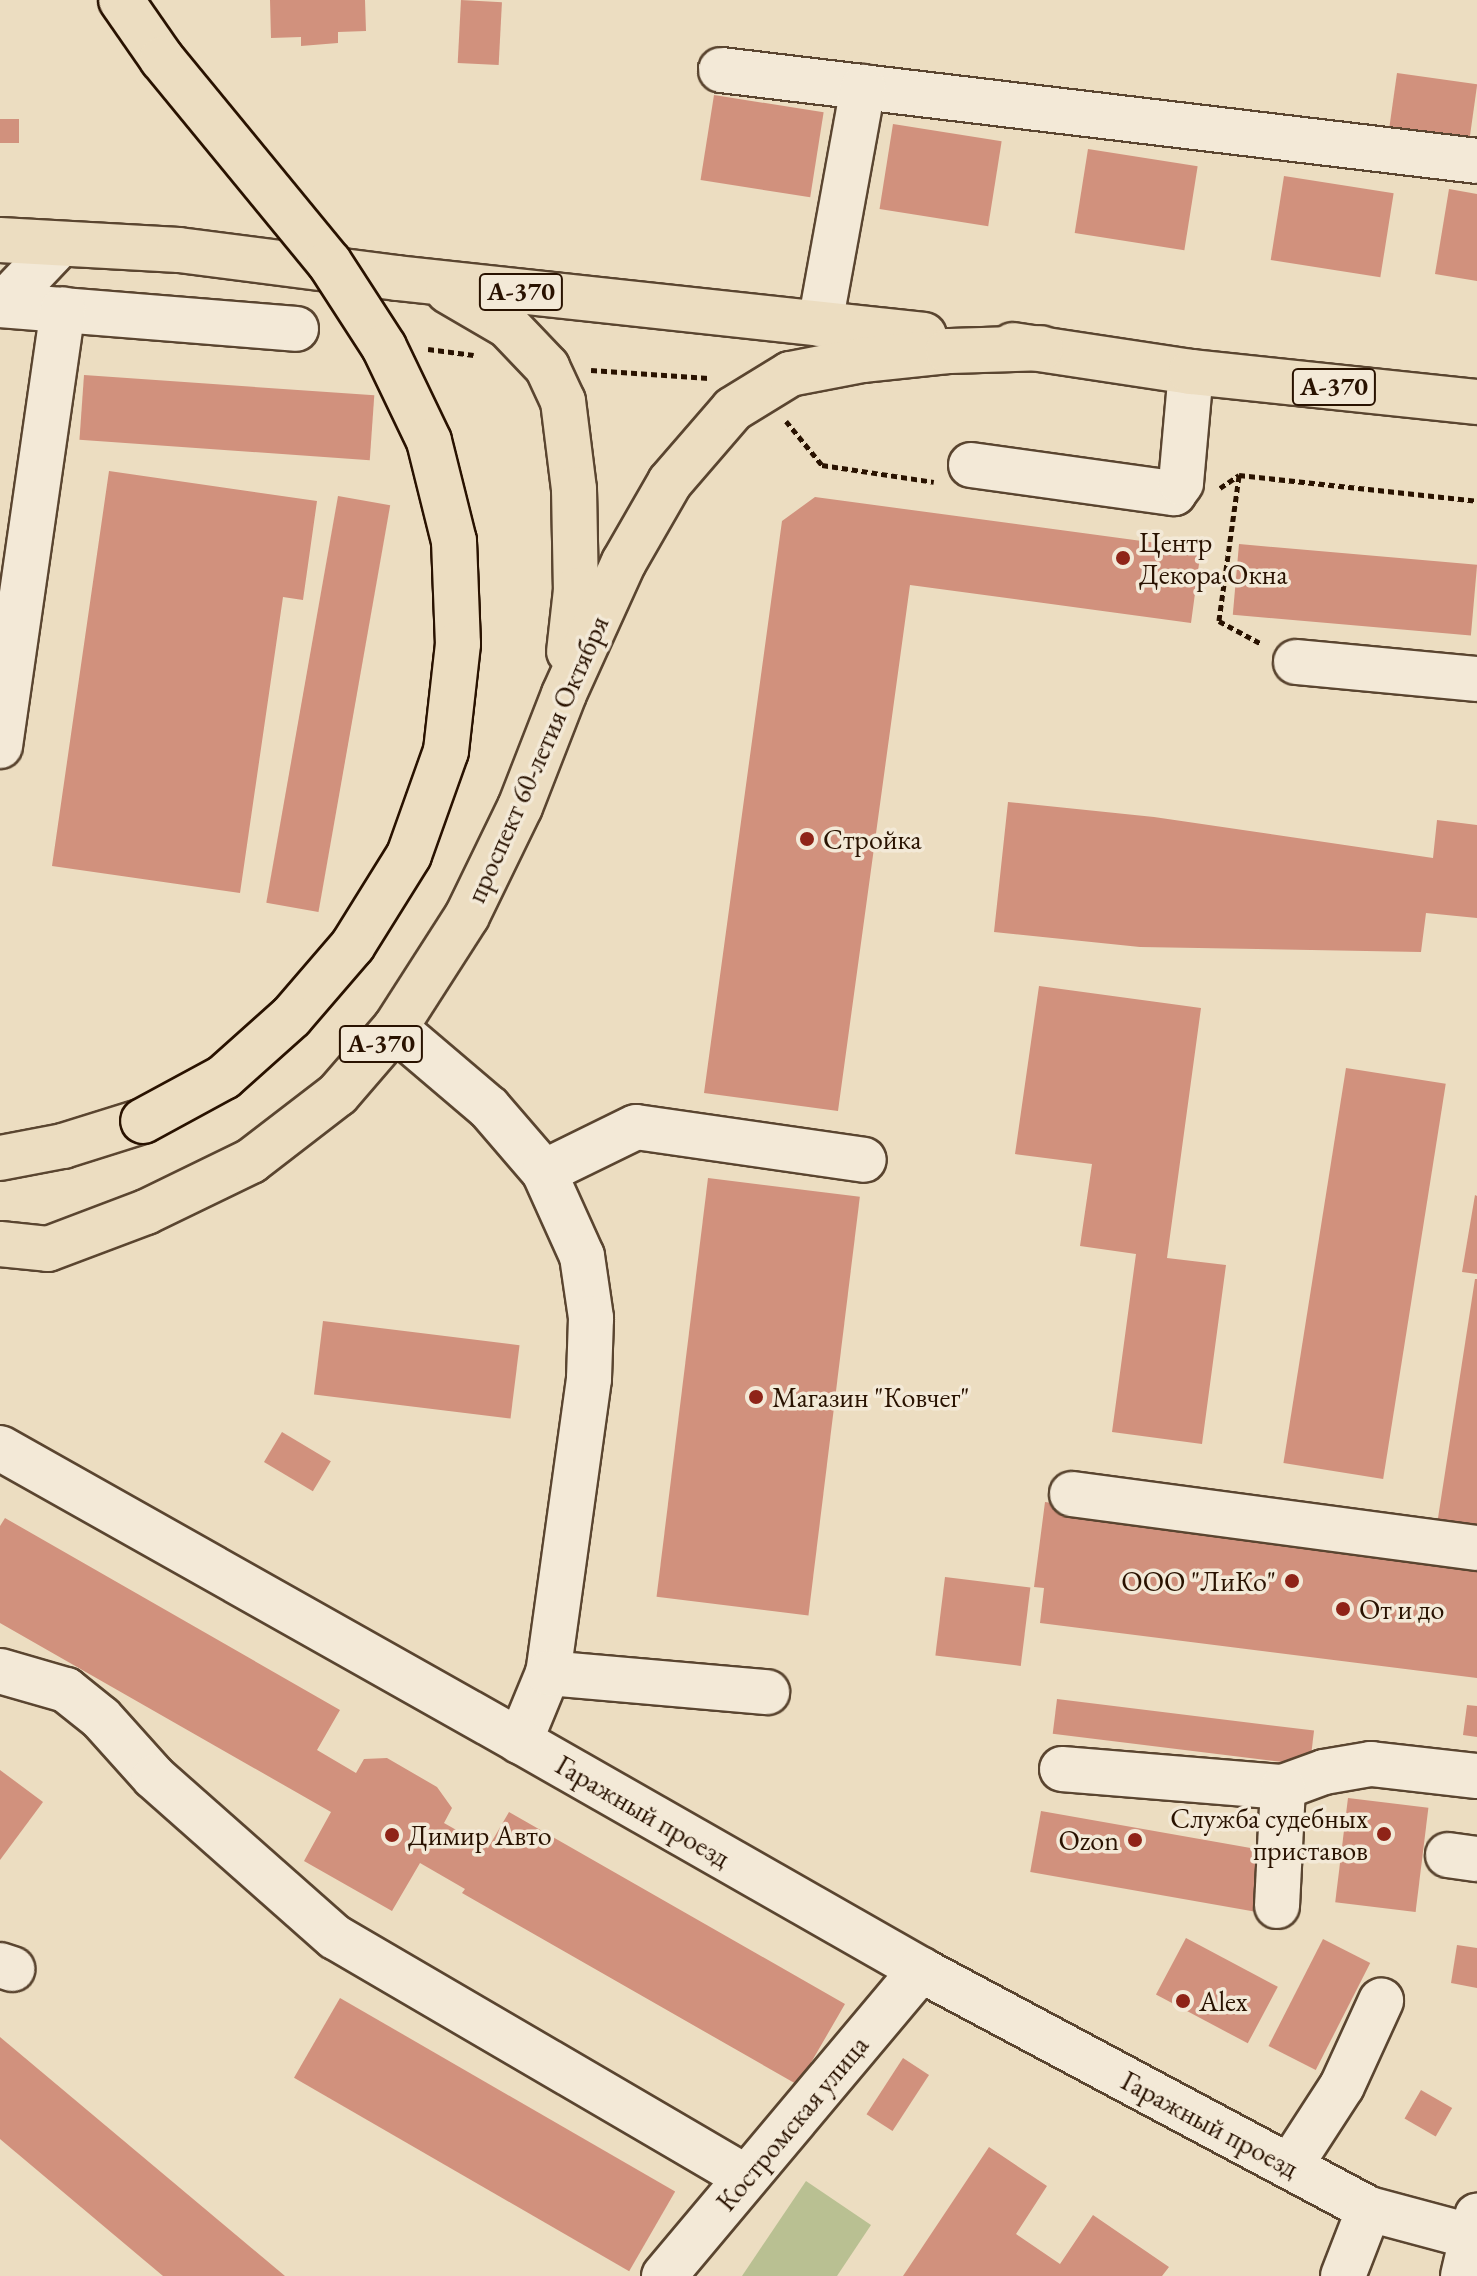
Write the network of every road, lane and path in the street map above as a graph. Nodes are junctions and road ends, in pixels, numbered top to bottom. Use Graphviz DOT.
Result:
graph roads {
  1 [pos="121,0"];
  2 [pos="721,70"];
  3 [pos="863,87"];
  4 [pos="1477,161"];
  5 [pos="0,240"];
  6 [pos="60,244"];
  7 [pos="397,278"];
  8 [pos="1,305"];
  9 [pos="63,310"];
  10 [pos="820,324"];
  11 [pos="296,329"];
  12 [pos="422,348"];
  13 [pos="1041,348"];
  14 [pos="484,357"];
  15 [pos="547,367"];
  16 [pos="1191,372"];
  17 [pos="762,391"];
  18 [pos="1477,402"];
  19 [pos="959,474"];
  20 [pos="1239,475"];
  21 [pos="1215,492"];
  22 [pos="1477,501"];
  23 [pos="1296,662"];
  24 [pos="1477,679"];
  25 [pos="564,694"];
  26 [pos="0,746"];
  27 [pos="395,1028"];
  28 [pos="0,1158"];
  29 [pos="864,1160"];
  30 [pos="544,1172"];
  31 [pos="0,1244"];
  32 [pos="0,1448"];
  33 [pos="1072,1494"];
  34 [pos="1477,1548"];
  35 [pos="0,1671"];
  36 [pos="548,1673"];
  37 [pos="767,1692"];
  38 [pos="520,1741"];
  39 [pos="1062,1769"];
  40 [pos="1477,1776"];
  41 [pos="1283,1787"];
  42 [pos="1277,1906"];
  43 [pos="921,1970"];
  44 [pos="1381,2001"];
  45 [pos="1290,2166"];
  46 [pos="745,2177"];
  47 [pos="1369,2209"];
  48 [pos="1472,2241"];
  49 [pos="664,2276"];
  50 [pos="1343,2276"];
  1 -- 28 [label="highway, bridge"];
  2 -- 3 [label="street"];
  3 -- 4 [label="street"];
  3 -- 10 [label="street"];
  5 -- 6 [label="highway, проспект 60-летия Октября / А-370"];
  6 -- 7 [label="highway, проспект 60-летия Октября / А-370"];
  6 -- 8 [label="street"];
  7 -- 10 [label="highway, проспект 60-летия Октября / А-370"];
  7 -- 15 [label="highway, А-370"];
  8 -- 9 [label="street"];
  9 -- 11 [label="street"];
  9 -- 26 [label="street"];
  10 -- 13 [label="highway, проспект 60-летия Октября / А-370"];
  12 -- 14 [label="path"];
  13 -- 16 [label="highway, проспект 60-летия Октября / А-370"];
  13 -- 17 [label="highway, проспект 60-летия Октября / А-370"];
  15 -- 17 [label="path"];
  15 -- 25 [label="highway, А-370"];
  16 -- 18 [label="highway, проспект 60-летия Октября / А-370"];
  16 -- 19 [label="street"];
  17 -- 19 [label="path"];
  17 -- 25 [label="highway, проспект 60-летия Октября / А-370"];
  20 -- 21 [label="path"];
  20 -- 22 [label="path"];
  20 -- 23 [label="path"];
  23 -- 24 [label="street"];
  25 -- 27 [label="highway, проспект 60-летия Октября / А-370"];
  27 -- 30 [label="street"];
  27 -- 31 [label="highway, проспект 60-летия Октября / А-370"];
  29 -- 30 [label="street"];
  30 -- 36 [label="street"];
  32 -- 38 [label="street, Гаражный проезд"];
  33 -- 34 [label="street"];
  35 -- 46 [label="street"];
  36 -- 37 [label="street"];
  36 -- 38 [label="street"];
  38 -- 43 [label="street, Гаражный проезд"];
  39 -- 41 [label="street"];
  40 -- 41 [label="street"];
  41 -- 42 [label="street"];
  43 -- 45 [label="street, Гаражный проезд"];
  43 -- 46 [label="street, Костромская улица"];
  44 -- 45 [label="street"];
  45 -- 47 [label="street, Гаражный проезд"];
  46 -- 49 [label="street, Костромская улица"];
  47 -- 48 [label="street, Гаражный проезд"];
  47 -- 50 [label="street"];
}
